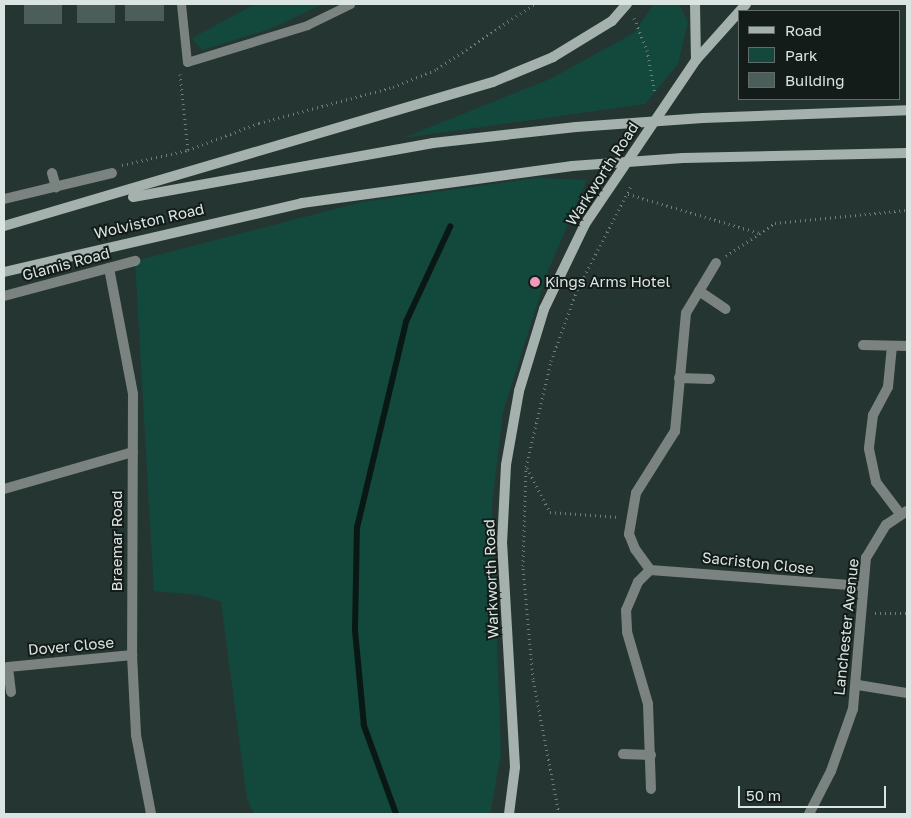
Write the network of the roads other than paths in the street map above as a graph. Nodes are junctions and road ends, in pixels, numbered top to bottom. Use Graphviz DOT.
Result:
graph roads {
  1 [pos="180,4"];
  2 [pos="350,4"];
  3 [pos="695,4"];
  4 [pos="629,8"];
  5 [pos="738,13"];
  6 [pos="696,60"];
  7 [pos="907,110"];
  8 [pos="907,153"];
  9 [pos="52,173"];
  10 [pos="112,173"];
  11 [pos="56,187"];
  12 [pos="4,199"];
  13 [pos="54,213"];
  14 [pos="4,226"];
  15 [pos="135,260"];
  16 [pos="716,263"];
  17 [pos="109,268"];
  18 [pos="4,272"];
  19 [pos="699,291"];
  20 [pos="4,296"];
  21 [pos="726,309"];
  22 [pos="863,345"];
  23 [pos="892,346"];
  24 [pos="907,346"];
  25 [pos="679,378"];
  26 [pos="710,379"];
  27 [pos="133,452"];
  28 [pos="4,489"];
  29 [pos="904,513"];
  30 [pos="650,570"];
  31 [pos="862,586"];
  32 [pos="132,656"];
  33 [pos="858,684"];
  34 [pos="11,692"];
  35 [pos="907,693"];
  36 [pos="623,754"];
  37 [pos="651,755"];
  38 [pos="651,789"];
  39 [pos="149,814"];
  40 [pos="509,814"];
  41 [pos="809,814"];
  1 -- 2 [label="lane"];
  3 -- 6 [label="street"];
  4 -- 13 [label="street"];
  5 -- 6 [label="street, Warkworth Road"];
  6 -- 40 [label="street, Warkworth Road"];
  7 -- 13 [label="street, bridge"];
  8 -- 18 [label="street, Wolviston Road, bridge"];
  9 -- 11 [label="street"];
  10 -- 11 [label="street"];
  11 -- 12 [label="street"];
  13 -- 14 [label="street"];
  15 -- 17 [label="street, Glamis Road"];
  16 -- 19 [label="street"];
  17 -- 20 [label="street, Glamis Road"];
  17 -- 27 [label="street, Braemar Road"];
  19 -- 21 [label="street"];
  19 -- 25 [label="street"];
  22 -- 23 [label="street"];
  23 -- 24 [label="street"];
  23 -- 29 [label="street"];
  25 -- 26 [label="street"];
  25 -- 30 [label="street"];
  27 -- 28 [label="street"];
  27 -- 32 [label="street, Braemar Road"];
  29 -- 31 [label="street, Lanchester Avenue"];
  30 -- 31 [label="street, Sacriston Close"];
  30 -- 37 [label="street"];
  31 -- 33 [label="street, Lanchester Avenue"];
  32 -- 34 [label="street, Dover Close"];
  32 -- 39 [label="street, Braemar Road"];
  33 -- 35 [label="street"];
  33 -- 41 [label="street, Lanchester Avenue"];
  36 -- 37 [label="street"];
  37 -- 38 [label="street"];
}
